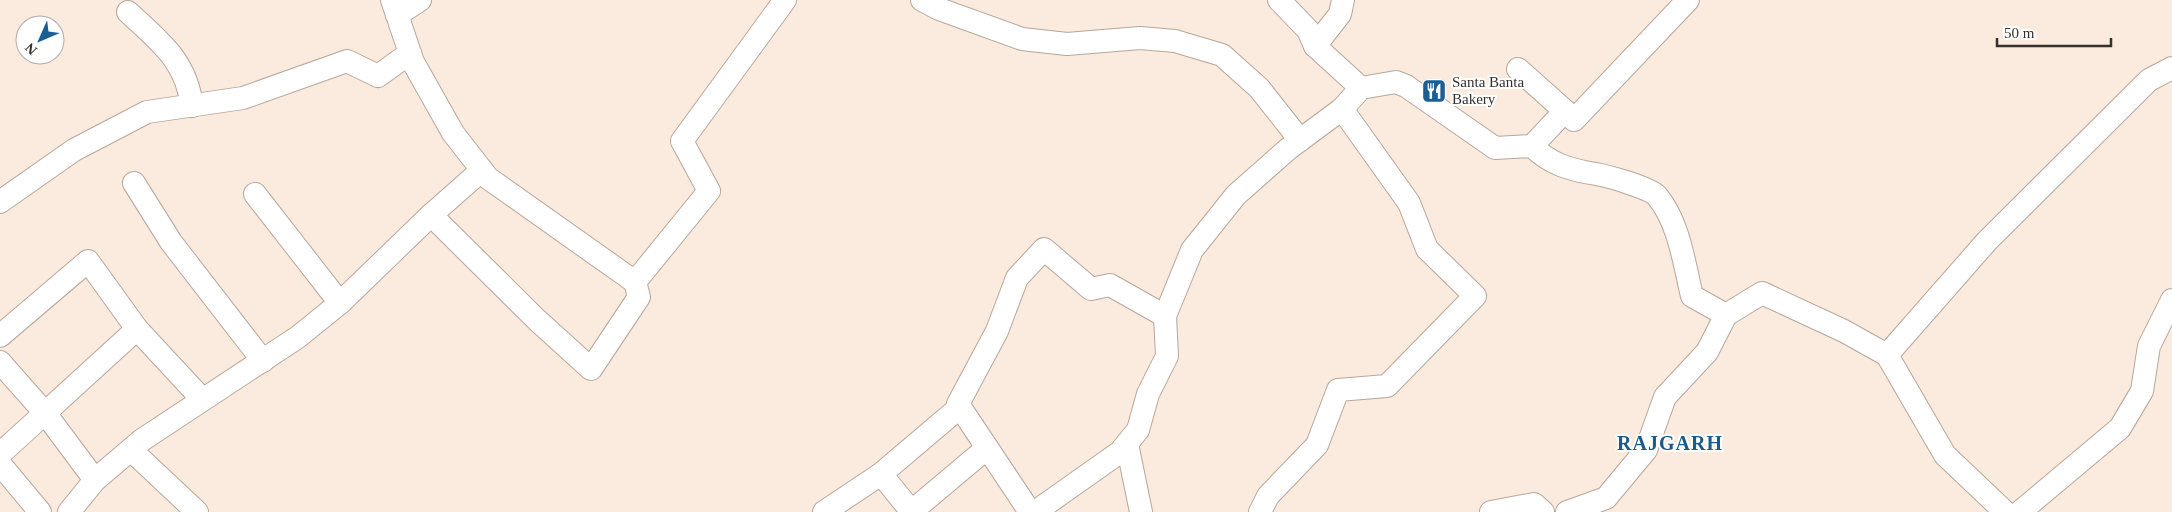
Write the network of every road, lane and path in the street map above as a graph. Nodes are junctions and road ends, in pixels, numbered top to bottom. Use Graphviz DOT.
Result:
graph roads {
  1 [pos="420,0"];
  2 [pos="785,0"];
  3 [pos="922,0"];
  4 [pos="1279,0"];
  5 [pos="1343,0"];
  6 [pos="1688,0"];
  7 [pos="395,8"];
  8 [pos="128,12"];
  9 [pos="1315,46"];
  10 [pos="410,54"];
  11 [pos="2172,68"];
  12 [pos="1518,69"];
  13 [pos="1361,88"];
  14 [pos="192,106"];
  15 [pos="1342,109"];
  16 [pos="1565,111"];
  17 [pos="1300,140"];
  18 [pos="1532,146"];
  19 [pos="482,170"];
  20 [pos="134,183"];
  21 [pos="255,194"];
  22 [pos="0,202"];
  23 [pos="431,215"];
  24 [pos="634,282"];
  25 [pos="2172,300"];
  26 [pos="340,303"];
  27 [pos="1726,315"];
  28 [pos="1164,316"];
  29 [pos="137,329"];
  30 [pos="0,336"];
  31 [pos="1887,355"];
  32 [pos="263,361"];
  33 [pos="0,362"];
  34 [pos="202,399"];
  35 [pos="960,407"];
  36 [pos="45,412"];
  37 [pos="1127,444"];
  38 [pos="987,448"];
  39 [pos="130,450"];
  40 [pos="0,454"];
  41 [pos="0,464"];
  42 [pos="881,474"];
  43 [pos="95,480"];
  44 [pos="40,512"];
  45 [pos="69,512"];
  46 [pos="197,512"];
  47 [pos="824,512"];
  48 [pos="912,512"];
  49 [pos="1030,512"];
  50 [pos="1035,512"];
  51 [pos="1141,512"];
  52 [pos="1260,512"];
  53 [pos="1491,512"];
  54 [pos="1542,512"];
  55 [pos="1567,512"];
  56 [pos="2004,512"];
  57 [pos="2020,512"];
  1 -- 7 [label="street"];
  2 -- 24 [label="street"];
  3 -- 17 [label="street"];
  4 -- 9 [label="street"];
  5 -- 9 [label="street"];
  6 -- 16 [label="street"];
  7 -- 10 [label="street"];
  8 -- 14 [label="street"];
  9 -- 13 [label="street"];
  10 -- 14 [label="street"];
  10 -- 19 [label="street"];
  11 -- 31 [label="street"];
  12 -- 16 [label="street"];
  13 -- 15 [label="street"];
  13 -- 18 [label="street"];
  14 -- 22 [label="street"];
  15 -- 17 [label="street"];
  15 -- 52 [label="street"];
  16 -- 18 [label="street"];
  17 -- 28 [label="street"];
  18 -- 27 [label="street"];
  19 -- 23 [label="street"];
  19 -- 24 [label="street"];
  20 -- 32 [label="street"];
  21 -- 26 [label="street"];
  23 -- 24 [label="street"];
  23 -- 26 [label="street"];
  25 -- 57 [label="street"];
  26 -- 32 [label="street"];
  27 -- 31 [label="street"];
  27 -- 55 [label="street"];
  28 -- 35 [label="street"];
  28 -- 37 [label="street"];
  29 -- 30 [label="street"];
  29 -- 34 [label="street"];
  29 -- 36 [label="street"];
  31 -- 56 [label="street"];
  32 -- 34 [label="street"];
  33 -- 36 [label="street"];
  34 -- 39 [label="street"];
  35 -- 38 [label="street"];
  35 -- 42 [label="street"];
  36 -- 40 [label="street"];
  36 -- 43 [label="street"];
  37 -- 50 [label="street"];
  37 -- 51 [label="street"];
  38 -- 48 [label="street"];
  38 -- 49 [label="street"];
  39 -- 43 [label="street"];
  39 -- 46 [label="street"];
  41 -- 44 [label="street"];
  42 -- 47 [label="street"];
  42 -- 48 [label="street"];
  43 -- 45 [label="street"];
  53 -- 54 [label="street"];
}
